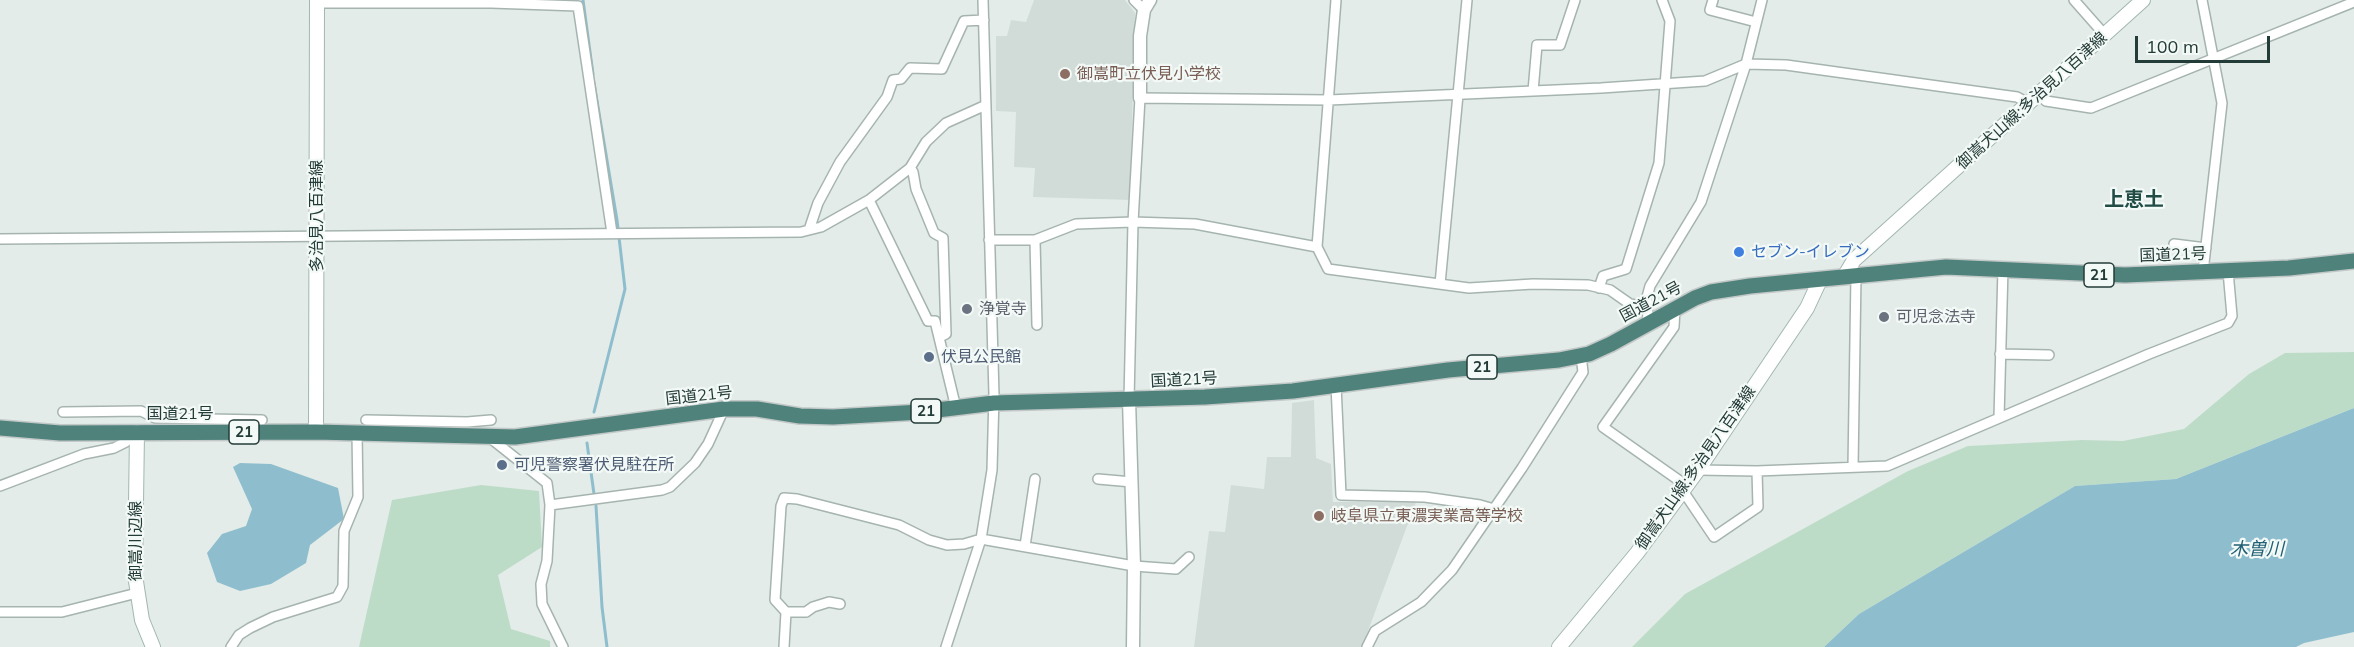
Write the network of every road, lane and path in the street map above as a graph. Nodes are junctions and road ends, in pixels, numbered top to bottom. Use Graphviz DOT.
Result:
graph roads {
  1 [pos="983,0"];
  2 [pos="1134,0"];
  3 [pos="1336,0"];
  4 [pos="1467,0"];
  5 [pos="1575,0"];
  6 [pos="1662,0"];
  7 [pos="1713,0"];
  8 [pos="1762,0"];
  9 [pos="2074,0"];
  10 [pos="2143,0"];
  11 [pos="2202,0"];
  12 [pos="317,2"];
  13 [pos="2354,2"];
  14 [pos="1147,5"];
  15 [pos="984,20"];
  16 [pos="1756,22"];
  17 [pos="2104,34"];
  18 [pos="2213,58"];
  19 [pos="1746,64"];
  20 [pos="1666,85"];
  21 [pos="1533,91"];
  22 [pos="1458,95"];
  23 [pos="1140,98"];
  24 [pos="2033,99"];
  25 [pos="1329,100"];
  26 [pos="986,105"];
  27 [pos="910,168"];
  28 [pos="869,200"];
  29 [pos="1133,222"];
  30 [pos="809,230"];
  31 [pos="612,233"];
  32 [pos="317,237"];
  33 [pos="0,239"];
  34 [pos="989,240"];
  35 [pos="1035,240"];
  36 [pos="2174,244"];
  37 [pos="1317,247"];
  38 [pos="2206,248"];
  39 [pos="2354,261"];
  40 [pos="2003,268"];
  41 [pos="2228,271"];
  42 [pos="2203,272"];
  43 [pos="1850,276"];
  44 [pos="1820,280"];
  45 [pos="1440,284"];
  46 [pos="1599,288"];
  47 [pos="1646,307"];
  48 [pos="1675,308"];
  49 [pos="1648,323"];
  50 [pos="1037,325"];
  51 [pos="940,336"];
  52 [pos="2000,354"];
  53 [pos="2049,355"];
  54 [pos="1581,356"];
  55 [pos="1336,385"];
  56 [pos="1129,400"];
  57 [pos="994,404"];
  58 [pos="956,408"];
  59 [pos="724,409"];
  60 [pos="63,412"];
  61 [pos="1999,418"];
  62 [pos="262,420"];
  63 [pos="366,420"];
  64 [pos="491,420"];
  65 [pos="0,428"];
  66 [pos="137,432"];
  67 [pos="316,432"];
  68 [pos="357,433"];
  69 [pos="489,437"];
  70 [pos="1853,467"];
  71 [pos="1698,470"];
  72 [pos="1757,471"];
  73 [pos="1035,479"];
  74 [pos="1098,479"];
  75 [pos="1132,482"];
  76 [pos="0,486"];
  77 [pos="1685,489"];
  78 [pos="550,505"];
  79 [pos="1494,509"];
  80 [pos="981,539"];
  81 [pos="1025,546"];
  82 [pos="1190,557"];
  83 [pos="1134,566"];
  84 [pos="137,593"];
  85 [pos="840,604"];
  86 [pos="0,612"];
  87 [pos="786,612"];
  88 [pos="153,647"];
  89 [pos="231,647"];
  90 [pos="563,647"];
  91 [pos="784,647"];
  92 [pos="946,647"];
  93 [pos="1133,647"];
  94 [pos="1367,647"];
  95 [pos="1559,647"];
  1 -- 15 [label="street"];
  2 -- 14 [label="street"];
  3 -- 25 [label="street"];
  4 -- 22 [label="street"];
  5 -- 21 [label="street"];
  6 -- 20 [label="street"];
  7 -- 16 [label="street"];
  8 -- 16 [label="street"];
  9 -- 17 [label="street"];
  10 -- 17 [label="main road, 御嵩犬山線;多治見八百津線"];
  11 -- 18 [label="street"];
  12 -- 31 [label="street"];
  12 -- 32 [label="main road, 多治見八百津線"];
  13 -- 18 [label="street"];
  14 -- 23 [label="street"];
  15 -- 26 [label="street"];
  15 -- 30 [label="street"];
  16 -- 19 [label="street"];
  17 -- 24 [label="main road, 御嵩犬山線;多治見八百津線"];
  18 -- 24 [label="street"];
  18 -- 38 [label="street"];
  19 -- 20 [label="street"];
  19 -- 24 [label="street"];
  19 -- 47 [label="street"];
  20 -- 21 [label="street"];
  20 -- 46 [label="street"];
  21 -- 22 [label="street"];
  22 -- 25 [label="street"];
  22 -- 45 [label="street"];
  23 -- 25 [label="street"];
  23 -- 29 [label="street"];
  24 -- 43 [label="main road, 御嵩犬山線;多治見八百津線"];
  25 -- 37 [label="street"];
  26 -- 27 [label="street"];
  26 -- 34 [label="street"];
  27 -- 28 [label="street"];
  27 -- 51 [label="street"];
  28 -- 30 [label="street"];
  28 -- 51 [label="street"];
  29 -- 35 [label="street"];
  29 -- 37 [label="street"];
  29 -- 56 [label="street"];
  30 -- 31 [label="street"];
  31 -- 32 [label="street"];
  32 -- 33 [label="street"];
  32 -- 67 [label="main road, 多治見八百津線"];
  34 -- 35 [label="street"];
  34 -- 57 [label="street"];
  35 -- 50 [label="street"];
  36 -- 38 [label="street"];
  37 -- 45 [label="street"];
  38 -- 42 [label="street"];
  39 -- 41 [label="highway, 国道21号 / 21"];
  40 -- 42 [label="highway, 国道21号 / 21"];
  40 -- 43 [label="highway, 国道21号 / 21"];
  40 -- 52 [label="street"];
  41 -- 42 [label="highway, 国道21号 / 21"];
  41 -- 61 [label="street"];
  43 -- 44 [label="highway, 国道21号 / 21"];
  43 -- 70 [label="street"];
  44 -- 48 [label="highway, 国道21号 / 21"];
  44 -- 71 [label="main road, 御嵩犬山線;多治見八百津線"];
  45 -- 46 [label="street"];
  46 -- 47 [label="street"];
  47 -- 49 [label="street"];
  48 -- 49 [label="highway, 国道21号 / 21"];
  48 -- 77 [label="street"];
  49 -- 54 [label="highway, 国道21号 / 21"];
  51 -- 58 [label="street"];
  52 -- 53 [label="street"];
  52 -- 61 [label="street"];
  54 -- 55 [label="highway, 国道21号 / 21"];
  54 -- 79 [label="street"];
  55 -- 56 [label="highway, 国道21号 / 21"];
  55 -- 79 [label="street"];
  56 -- 57 [label="highway, 国道21号 / 21"];
  56 -- 75 [label="street"];
  57 -- 58 [label="highway, 国道21号 / 21"];
  57 -- 80 [label="street"];
  58 -- 59 [label="highway, 国道21号 / 21"];
  59 -- 69 [label="highway, 国道21号 / 21"];
  59 -- 78 [label="street"];
  60 -- 62 [label="street"];
  61 -- 70 [label="street"];
  63 -- 64 [label="street"];
  65 -- 66 [label="highway, 国道21号 / 21"];
  66 -- 67 [label="highway, 国道21号 / 21"];
  66 -- 76 [label="street"];
  66 -- 84 [label="main road, 御嵩川辺線"];
  67 -- 68 [label="highway, 国道21号 / 21"];
  68 -- 69 [label="highway, 国道21号 / 21"];
  68 -- 89 [label="street"];
  69 -- 78 [label="street"];
  70 -- 72 [label="street"];
  71 -- 72 [label="street"];
  71 -- 77 [label="main road, 御嵩犬山線;多治見八百津線"];
  72 -- 77 [label="street"];
  73 -- 81 [label="street"];
  74 -- 75 [label="street"];
  75 -- 83 [label="street"];
  77 -- 95 [label="main road, 御嵩犬山線;多治見八百津線"];
  78 -- 90 [label="street"];
  79 -- 94 [label="street"];
  80 -- 81 [label="street"];
  80 -- 87 [label="street"];
  80 -- 92 [label="street"];
  81 -- 83 [label="street"];
  82 -- 83 [label="street"];
  83 -- 93 [label="street"];
  84 -- 86 [label="street"];
  84 -- 88 [label="main road, 御嵩川辺線"];
  85 -- 87 [label="street"];
  87 -- 91 [label="street"];
}
